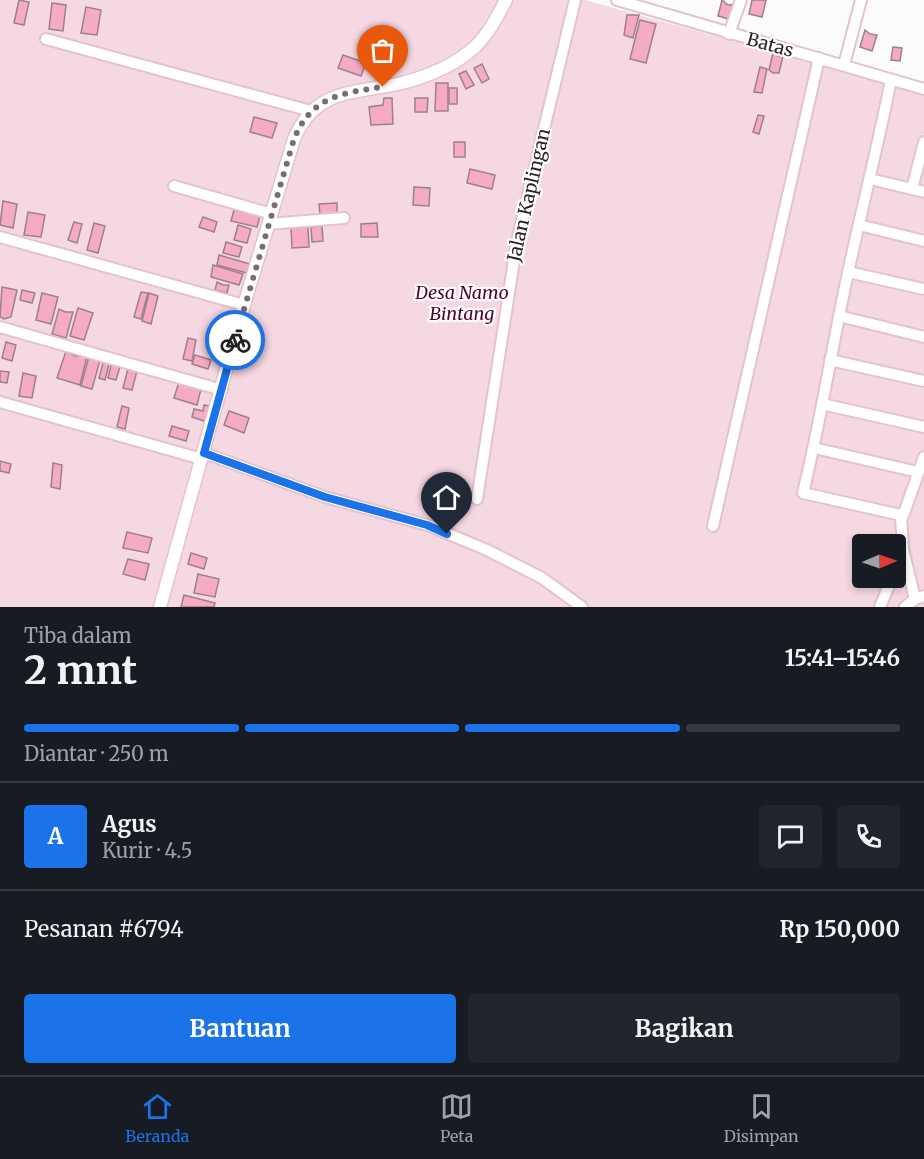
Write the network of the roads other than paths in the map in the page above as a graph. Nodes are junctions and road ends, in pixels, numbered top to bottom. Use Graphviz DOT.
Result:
graph roads {
  1 [pos="506,0"];
  2 [pos="575,0"];
  3 [pos="741,0"];
  4 [pos="861,0"];
  5 [pos="622,1"];
  6 [pos="729,34"];
  7 [pos="46,39"];
  8 [pos="819,58"];
  9 [pos="844,65"];
  10 [pos="891,80"];
  11 [pos="924,90"];
  12 [pos="311,111"];
  13 [pos="924,142"];
  14 [pos="870,179"];
  15 [pos="174,186"];
  16 [pos="912,189"];
  17 [pos="924,192"];
  18 [pos="344,218"];
  19 [pos="270,219"];
  20 [pos="859,225"];
  21 [pos="0,237"];
  22 [pos="924,241"];
  23 [pos="848,272"];
  24 [pos="924,289"];
  25 [pos="244,305"];
  26 [pos="839,316"];
  27 [pos="0,327"];
  28 [pos="923,334"];
  29 [pos="830,360"];
  30 [pos="924,381"];
  31 [pos="222,390"];
  32 [pos="0,402"];
  33 [pos="822,404"];
  34 [pos="924,427"];
  35 [pos="814,448"];
  36 [pos="203,456"];
  37 [pos="924,457"];
  38 [pos="918,472"];
  39 [pos="477,499"];
  40 [pos="901,515"];
  41 [pos="713,526"];
  42 [pos="902,534"];
  43 [pos="906,558"];
  44 [pos="888,588"];
  45 [pos="919,597"];
  46 [pos="160,607"];
  47 [pos="582,607"];
  48 [pos="880,607"];
  49 [pos="905,607"];
  1 -- 12 [label="main road"];
  2 -- 39 [label="street, Jalan Kaplingan"];
  3 -- 6 [label="street"];
  4 -- 9 [label="street"];
  5 -- 6 [label="street, Batas"];
  6 -- 8 [label="street, Batas"];
  7 -- 12 [label="street"];
  8 -- 9 [label="street, Batas"];
  8 -- 41 [label="street"];
  9 -- 10 [label="street, Batas"];
  10 -- 11 [label="street, Batas"];
  10 -- 14 [label="street"];
  12 -- 19 [label="main road"];
  13 -- 16 [label="street"];
  14 -- 16 [label="street"];
  14 -- 20 [label="street"];
  15 -- 19 [label="street"];
  16 -- 17 [label="street"];
  18 -- 19 [label="street"];
  19 -- 25 [label="main road"];
  20 -- 22 [label="street"];
  20 -- 23 [label="street"];
  21 -- 25 [label="street"];
  23 -- 24 [label="street"];
  23 -- 26 [label="street"];
  25 -- 31 [label="main road"];
  26 -- 28 [label="street"];
  26 -- 29 [label="street"];
  27 -- 31 [label="street"];
  29 -- 30 [label="street"];
  29 -- 33 [label="street"];
  31 -- 36 [label="main road"];
  32 -- 36 [label="street"];
  33 -- 34 [label="street"];
  33 -- 35 [label="street"];
  35 -- 38 [label="street"];
  35 -- 40 [label="street"];
  36 -- 46 [label="main road"];
  36 -- 47 [label="street"];
  37 -- 38 [label="street"];
  38 -- 40 [label="street"];
  40 -- 42 [label="street"];
  43 -- 45 [label="street"];
  44 -- 48 [label="street"];
  45 -- 49 [label="street"];
}
